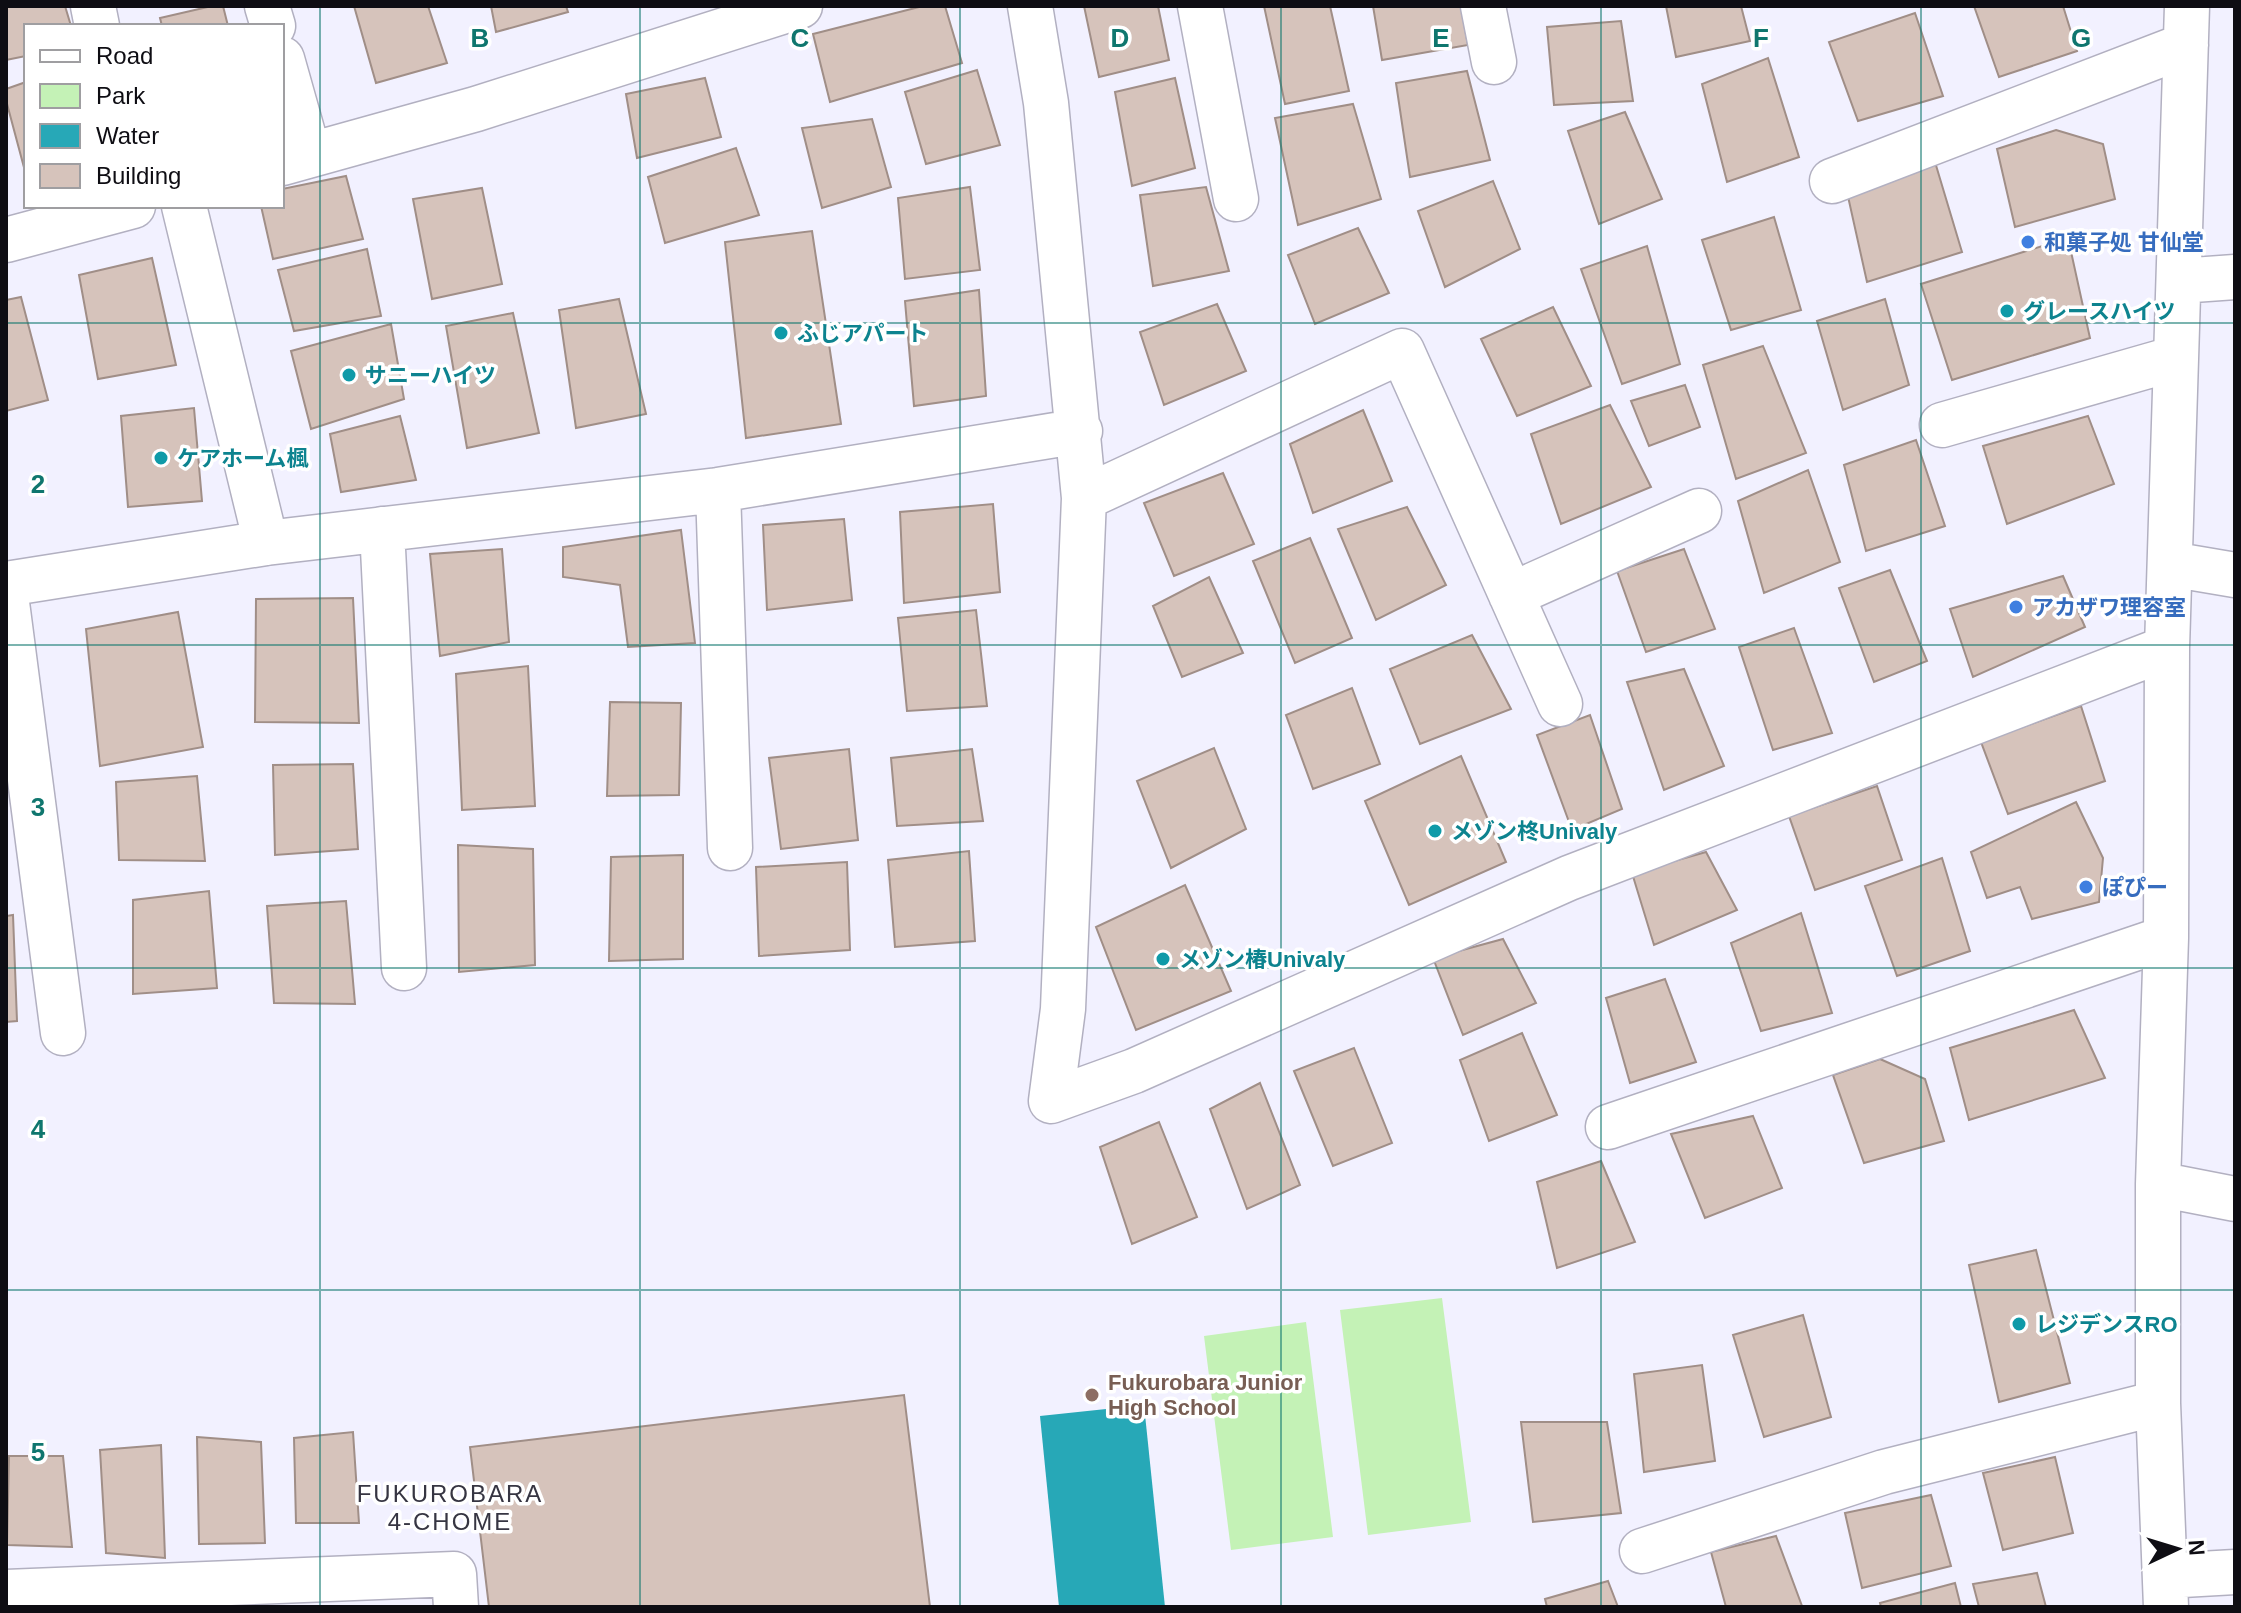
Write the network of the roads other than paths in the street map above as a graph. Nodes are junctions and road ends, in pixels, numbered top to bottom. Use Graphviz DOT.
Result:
graph roads {
  1 [pos="800,6"];
  2 [pos="1030,6"];
  3 [pos="1200,6"];
  4 [pos="1483,6"];
  5 [pos="2186,26"];
  6 [pos="1494,62"];
  7 [pos="284,73"];
  8 [pos="296,159"];
  9 [pos="1832,181"];
  10 [pos="1236,199"];
  11 [pos="126,208"];
  12 [pos="184,208"];
  13 [pos="6,240"];
  14 [pos="2235,277"];
  15 [pos="2179,281"];
  16 [pos="2176,358"];
  17 [pos="1942,425"];
  18 [pos="1080,431"];
  19 [pos="718,490"];
  20 [pos="1084,498"];
  21 [pos="1699,511"];
  22 [pos="382,529"];
  23 [pos="266,543"];
  24 [pos="2170,564"];
  25 [pos="2235,575"];
  26 [pos="6,584"];
  27 [pos="6,595"];
  28 [pos="1511,595"];
  29 [pos="2167,648"];
  30 [pos="1560,704"];
  31 [pos="730,848"];
  32 [pos="2166,938"];
  33 [pos="404,968"];
  34 [pos="63,1033"];
  35 [pos="1608,1127"];
  36 [pos="2158,1184"];
  37 [pos="2235,1199"];
  38 [pos="2158,1403"];
  39 [pos="1642,1551"];
  40 [pos="2235,1572"];
  41 [pos="6,1592"];
  42 [pos="2166,1592"];
  43 [pos="456,1607"];
  1 -- 8 [label="street"];
  2 -- 18 [label="street"];
  3 -- 10 [label="street"];
  4 -- 6 [label="street"];
  5 -- 9 [label="street"];
  5 -- 15 [label="street"];
  7 -- 8 [label="street"];
  11 -- 13 [label="street"];
  12 -- 23 [label="street"];
  14 -- 15 [label="street"];
  15 -- 16 [label="street"];
  16 -- 17 [label="street"];
  16 -- 24 [label="street"];
  18 -- 19 [label="street"];
  18 -- 20 [label="street"];
  19 -- 22 [label="street"];
  19 -- 31 [label="street"];
  20 -- 28 [label="street"];
  20 -- 29 [label="street"];
  21 -- 28 [label="street"];
  22 -- 23 [label="street"];
  22 -- 33 [label="street"];
  23 -- 26 [label="street"];
  24 -- 25 [label="street"];
  24 -- 29 [label="street"];
  27 -- 34 [label="street"];
  28 -- 30 [label="street"];
  29 -- 32 [label="street"];
  32 -- 35 [label="street"];
  32 -- 36 [label="street"];
  36 -- 37 [label="street"];
  36 -- 38 [label="street"];
  38 -- 39 [label="street"];
  38 -- 42 [label="street"];
  40 -- 42 [label="street"];
  41 -- 43 [label="street"];
}
